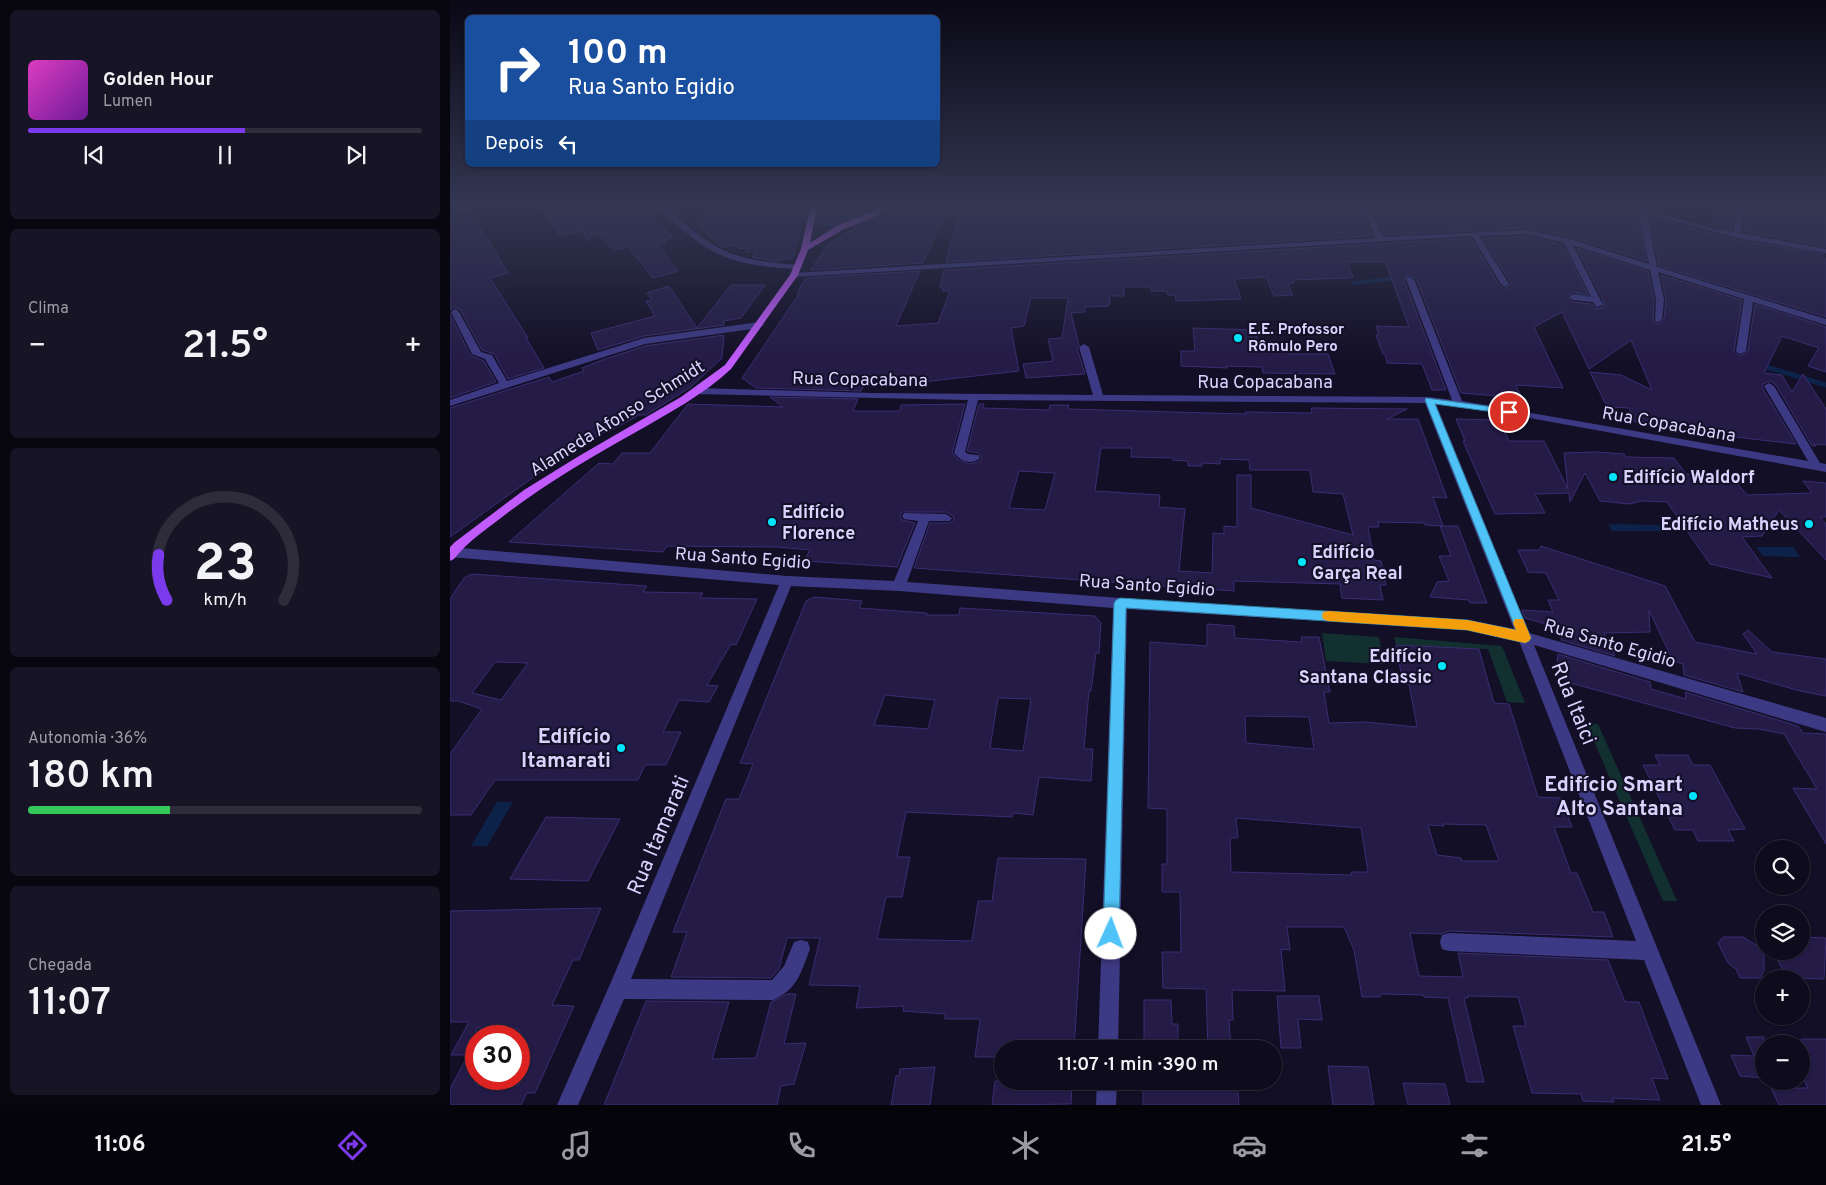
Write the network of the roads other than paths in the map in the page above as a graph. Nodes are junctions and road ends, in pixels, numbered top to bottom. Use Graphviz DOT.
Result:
graph roads {
  1 [pos="746,260"];
  2 [pos="801,260"];
  3 [pos="1006,260"];
  4 [pos="1489,260"];
  5 [pos="1576,260"];
  6 [pos="1628,260"];
  7 [pos="1652,260"];
  8 [pos="1653,267"];
  9 [pos="797,271"];
  10 [pos="1410,278"];
  11 [pos="1504,284"];
  12 [pos="1573,297"];
  13 [pos="1749,297"];
  14 [pos="455,312"];
  15 [pos="1658,319"];
  16 [pos="1826,322"];
  17 [pos="759,325"];
  18 [pos="1084,347"];
  19 [pos="1741,351"];
  20 [pos="505,385"];
  21 [pos="1769,386"];
  22 [pos="698,391"];
  23 [pos="974,397"];
  24 [pos="1099,398"];
  25 [pos="1429,400"];
  26 [pos="450,403"];
  27 [pos="1458,403"];
  28 [pos="974,458"];
  29 [pos="1821,467"];
  30 [pos="908,516"];
  31 [pos="925,517"];
  32 [pos="946,518"];
  33 [pos="451,553"];
  34 [pos="787,581"];
  35 [pos="899,586"];
  36 [pos="1120,603"];
  37 [pos="1525,638"];
  38 [pos="1826,725"];
  39 [pos="1450,942"];
  40 [pos="801,949"];
  41 [pos="1649,951"];
  42 [pos="618,989"];
  43 [pos="1108,1040"];
  44 [pos="1107,1090"];
  45 [pos="567,1105"];
  46 [pos="1106,1105"];
  47 [pos="1711,1105"];
  1 -- 9 [label="street"];
  2 -- 9 [label="main road, Alameda Afonso Schmidt"];
  3 -- 9 [label="street"];
  4 -- 11 [label="street"];
  5 -- 12 [label="street"];
  6 -- 8 [label="street"];
  7 -- 8 [label="street"];
  8 -- 13 [label="street"];
  8 -- 15 [label="street"];
  9 -- 17 [label="main road, Alameda Afonso Schmidt"];
  10 -- 27 [label="street"];
  13 -- 16 [label="street"];
  13 -- 19 [label="street"];
  14 -- 20 [label="street"];
  17 -- 20 [label="street"];
  17 -- 22 [label="main road, Alameda Afonso Schmidt"];
  18 -- 24 [label="street"];
  20 -- 26 [label="street"];
  21 -- 29 [label="street"];
  22 -- 23 [label="street, Rua Copacabana"];
  22 -- 33 [label="main road, Alameda Afonso Schmidt"];
  23 -- 24 [label="street, Rua Copacabana"];
  23 -- 28 [label="street"];
  24 -- 25 [label="street, Rua Copacabana"];
  25 -- 27 [label="street, Rua Copacabana"];
  25 -- 37 [label="street, Rua Itaici"];
  27 -- 29 [label="street, Rua Copacabana"];
  30 -- 31 [label="street"];
  31 -- 32 [label="street"];
  31 -- 35 [label="street"];
  33 -- 34 [label="street, Rua Santo Egidio"];
  34 -- 35 [label="street, Rua Santo Egidio"];
  34 -- 42 [label="street, Rua Itamarati"];
  35 -- 36 [label="street, Rua Santo Egidio"];
  36 -- 37 [label="street, Rua Santo Egidio"];
  36 -- 43 [label="street"];
  37 -- 38 [label="street, Rua Santo Egidio"];
  37 -- 41 [label="street, Rua Itaici"];
  39 -- 41 [label="street"];
  40 -- 42 [label="street"];
  41 -- 47 [label="street, Rua Itaici"];
  42 -- 45 [label="street, Rua Itamarati"];
  44 -- 46 [label="street"];
}
